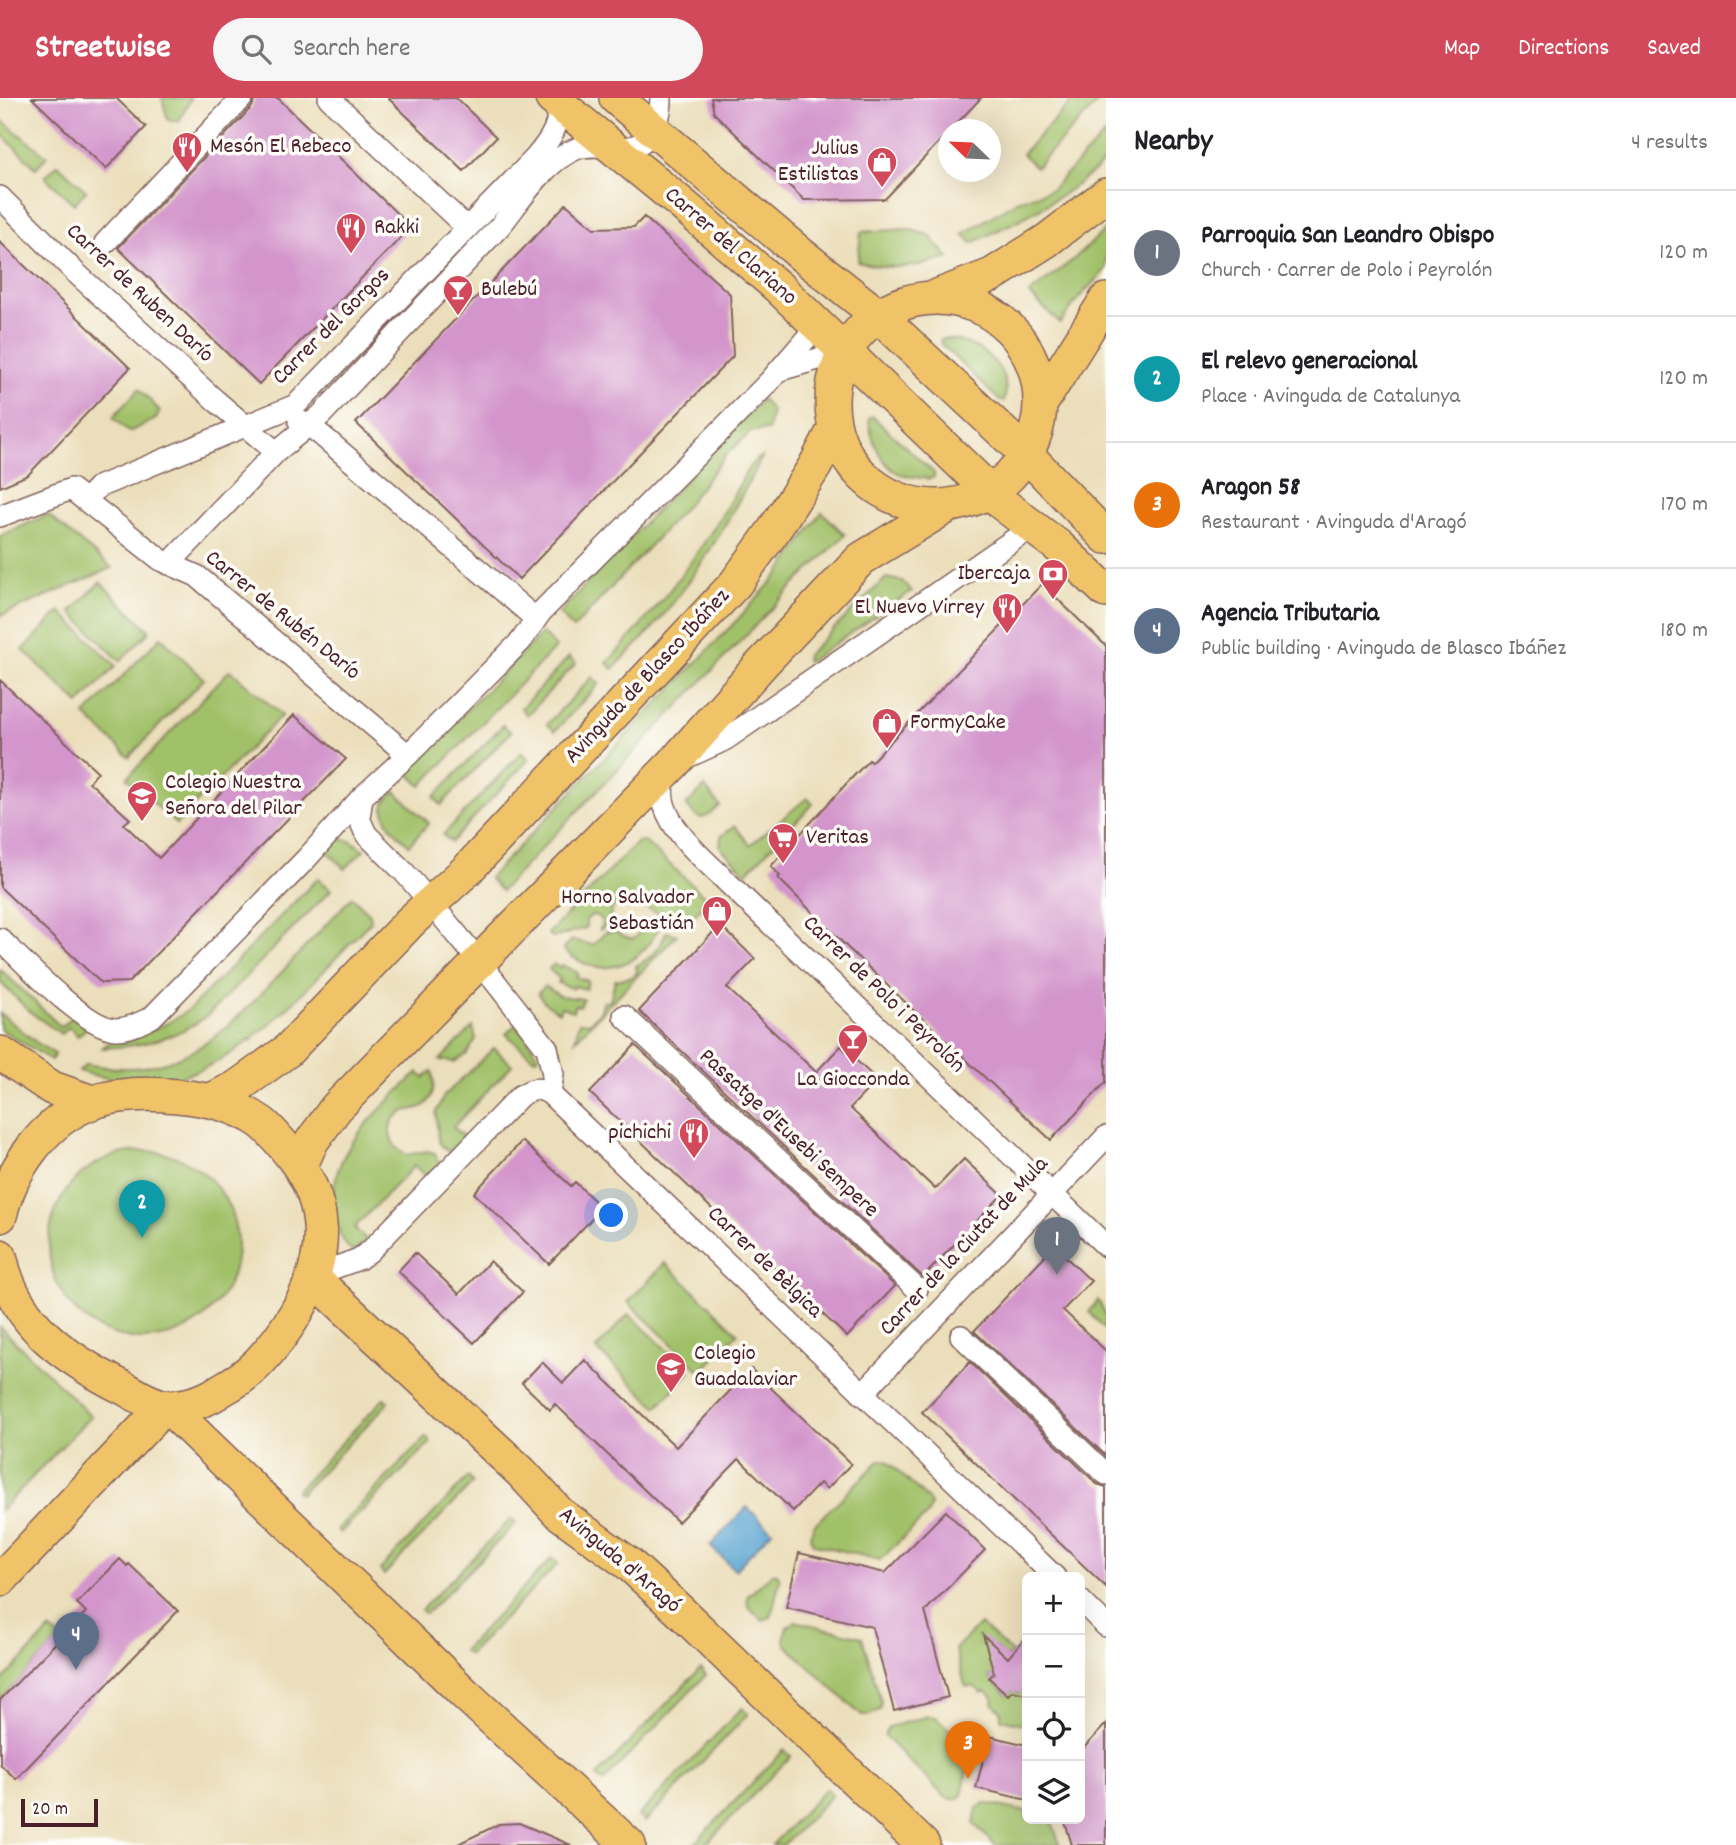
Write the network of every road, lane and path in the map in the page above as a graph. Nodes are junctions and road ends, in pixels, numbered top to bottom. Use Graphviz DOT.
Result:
graph roads {
  1 [pos="242,98"];
  2 [pos="329,98"];
  3 [pos="616,98"];
  4 [pos="661,98"];
  5 [pos="557,100"];
  6 [pos="654,130"];
  7 [pos="611,147"];
  8 [pos="1106,195"];
  9 [pos="0,197"];
  10 [pos="467,228"];
  11 [pos="105,243"];
  12 [pos="932,298"];
  13 [pos="1106,300"];
  14 [pos="878,316"];
  15 [pos="818,325"];
  16 [pos="846,351"];
  17 [pos="780,370"];
  18 [pos="1040,405"];
  19 [pos="274,415"];
  20 [pos="309,425"];
  21 [pos="245,426"];
  22 [pos="835,428"];
  23 [pos="276,453"];
  24 [pos="1026,454"];
  25 [pos="990,491"];
  26 [pos="86,500"];
  27 [pos="948,506"];
  28 [pos="0,516"];
  29 [pos="1032,527"];
  30 [pos="1106,537"];
  31 [pos="169,564"];
  32 [pos="1106,591"];
  33 [pos="536,619"];
  34 [pos="408,755"];
  35 [pos="673,764"];
  36 [pos="362,797"];
  37 [pos="430,902"];
  38 [pos="0,939"];
  39 [pos="479,961"];
  40 [pos="624,1016"];
  41 [pos="0,1053"];
  42 [pos="550,1094"];
  43 [pos="211,1100"];
  44 [pos="92,1102"];
  45 [pos="1106,1137"];
  46 [pos="300,1167"];
  47 [pos="1051,1194"];
  48 [pos="1,1201"];
  49 [pos="1106,1246"];
  50 [pos="0,1256"];
  51 [pos="314,1277"];
  52 [pos="917,1289"];
  53 [pos="961,1336"];
  54 [pos="862,1394"];
  55 [pos="167,1407"];
  56 [pos="1106,1475"];
  57 [pos="1050,1572"];
  58 [pos="0,1580"];
  59 [pos="1085,1605"];
  60 [pos="1106,1626"];
  61 [pos="629,1845"];
  62 [pos="923,1845"];
  1 -- 11 [label="street"];
  2 -- 10 [label="street"];
  3 -- 6 [label="main road, Carrer del Clariano"];
  4 -- 6 [label="street"];
  5 -- 7 [label="main road, Carrer del Clariano"];
  5 -- 10 [label="street, Carrer del Gorgos"];
  6 -- 7 [label="street"];
  6 -- 14 [label="main road, Carrer del Clariano"];
  7 -- 15 [label="main road, Carrer del Clariano"];
  7 -- 20 [label="street"];
  8 -- 12 [label="main road"];
  9 -- 21 [label="street, Carrer de Ruben Darío"];
  10 -- 19 [label="street, Carrer del Gorgos"];
  12 -- 14 [label="main road"];
  12 -- 18 [label="main road"];
  13 -- 18 [label="main road"];
  14 -- 16 [label="main road"];
  14 -- 24 [label="main road, Carrer del Clariano"];
  15 -- 16 [label="main road, Carrer del Clariano"];
  15 -- 17 [label="street"];
  16 -- 17 [label="street"];
  16 -- 22 [label="main road"];
  16 -- 25 [label="main road, Carrer del Clariano"];
  17 -- 33 [label="street"];
  18 -- 24 [label="main road"];
  19 -- 20 [label="street"];
  19 -- 21 [label="street, Carrer del Gorgos"];
  20 -- 23 [label="street"];
  20 -- 33 [label="street"];
  21 -- 23 [label="street"];
  21 -- 26 [label="street, Carrer del Gorgos"];
  22 -- 27 [label="main road"];
  22 -- 37 [label="main road, Avinguda de Blasco Ibáñez"];
  23 -- 31 [label="street"];
  24 -- 25 [label="main road"];
  24 -- 30 [label="main road, Carrer del Clariano"];
  25 -- 27 [label="main road"];
  25 -- 29 [label="main road, Carrer del Clariano"];
  26 -- 28 [label="street"];
  26 -- 31 [label="street, Carrer de Rubén Darío"];
  27 -- 35 [label="main road"];
  29 -- 32 [label="main road, Carrer del Clariano"];
  29 -- 35 [label="street"];
  31 -- 34 [label="street, Carrer de Rubén Darío"];
  33 -- 34 [label="street"];
  34 -- 36 [label="street"];
  35 -- 39 [label="main road"];
  35 -- 47 [label="street, Carrer de Polo i Peyrolón"];
  36 -- 37 [label="street"];
  36 -- 38 [label="street"];
  37 -- 39 [label="street"];
  37 -- 43 [label="main road, Avinguda de Blasco Ibáñez"];
  39 -- 42 [label="street"];
  39 -- 46 [label="main road"];
  40 -- 52 [label="street, Passatge d'Eusebi Sempere"];
  41 -- 44 [label="main road"];
  42 -- 51 [label="street"];
  42 -- 54 [label="street, Carrer de Bèlgica"];
  43 -- 44 [label="main road"];
  43 -- 46 [label="main road"];
  44 -- 48 [label="main road"];
  45 -- 47 [label="street, Carrer de la Ciutat de Mula"];
  46 -- 51 [label="main road"];
  47 -- 49 [label="street, Carrer de Polo i Peyrolón"];
  47 -- 54 [label="street, Carrer de la Ciutat de Mula"];
  50 -- 55 [label="main road"];
  51 -- 55 [label="main road"];
  51 -- 62 [label="main road, Avinguda d'Aragó"];
  53 -- 56 [label="street"];
  54 -- 57 [label="street, Carrer de Bèlgica"];
  55 -- 58 [label="main road"];
  55 -- 61 [label="main road"];
  59 -- 60 [label="street"];
}
